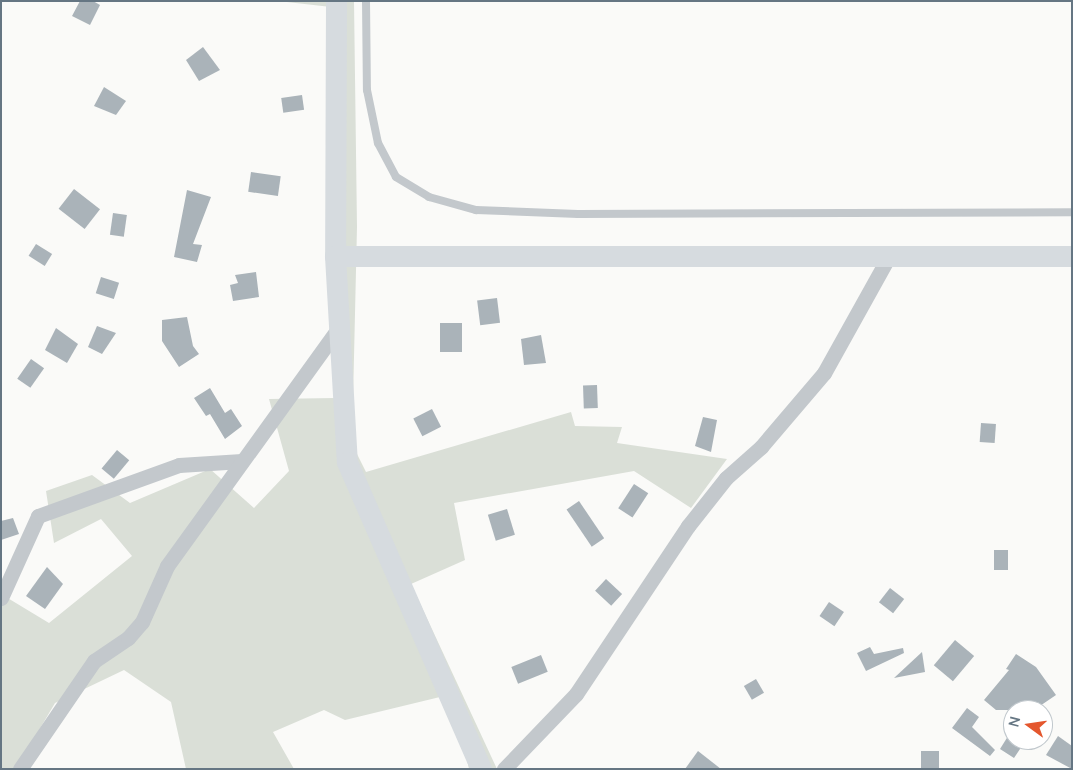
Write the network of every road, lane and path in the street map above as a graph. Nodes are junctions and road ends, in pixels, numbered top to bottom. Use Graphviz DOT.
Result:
graph roads {
  1 [pos="336,1"];
  2 [pos="366,1"];
  3 [pos="1072,212"];
  4 [pos="335,256"];
  5 [pos="1072,256"];
  6 [pos="888,258"];
  7 [pos="338,329"];
  8 [pos="242,461"];
  9 [pos="1,598"];
  10 [pos="20,769"];
  11 [pos="481,769"];
  12 [pos="504,769"];
  1 -- 4 [label="street"];
  2 -- 3 [label="lane"];
  4 -- 6 [label="street"];
  4 -- 7 [label="street"];
  5 -- 6 [label="street"];
  6 -- 12 [label="street"];
  7 -- 8 [label="street"];
  7 -- 11 [label="street"];
  8 -- 9 [label="street"];
  8 -- 10 [label="street"];
}
